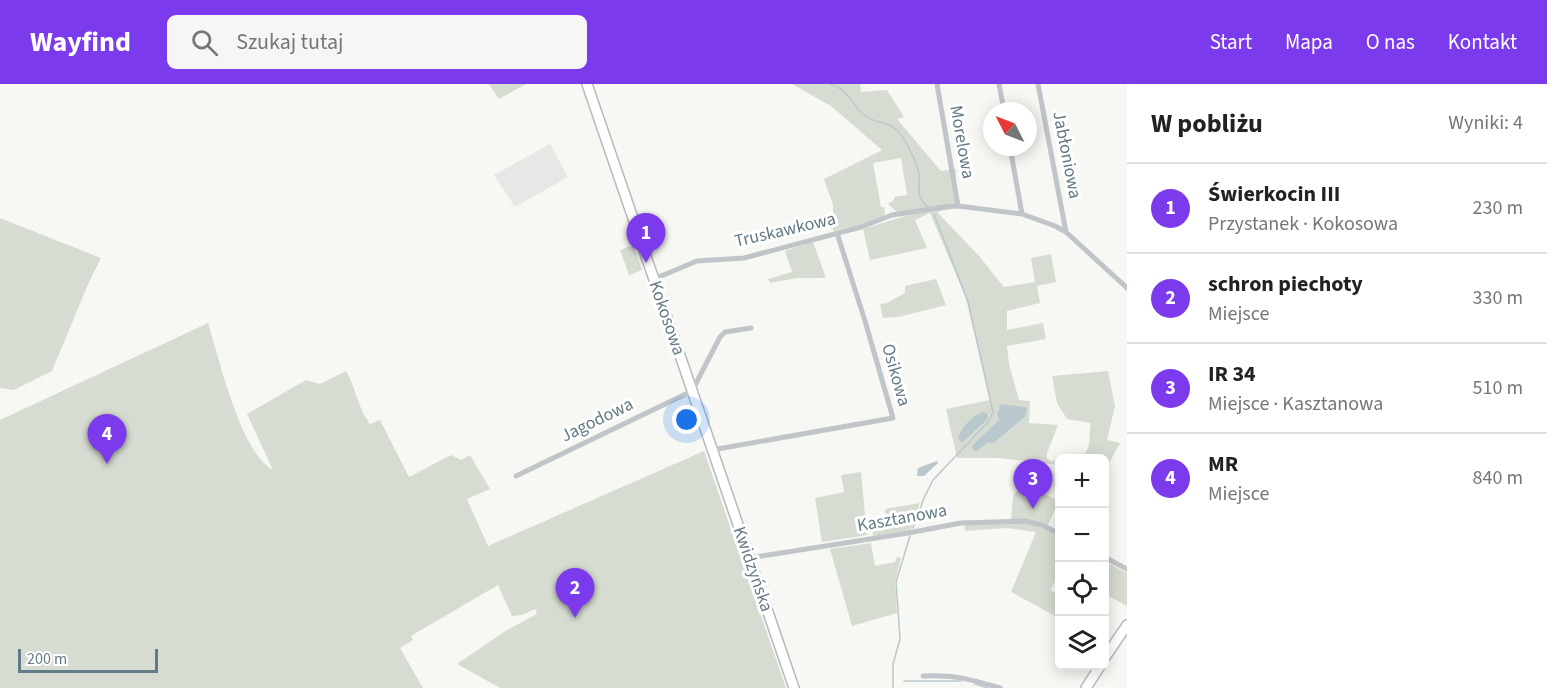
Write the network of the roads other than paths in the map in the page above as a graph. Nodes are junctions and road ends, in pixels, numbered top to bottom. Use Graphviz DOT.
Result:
graph roads {
  1 [pos="587,84"];
  2 [pos="938,84"];
  3 [pos="999,84"];
  4 [pos="1038,84"];
  5 [pos="1002,102"];
  6 [pos="1012,156"];
  7 [pos="958,206"];
  8 [pos="1022,214"];
  9 [pos="1066,232"];
  10 [pos="837,233"];
  11 [pos="654,279"];
  12 [pos="1127,288"];
  13 [pos="751,328"];
  14 [pos="692,391"];
  15 [pos="712,450"];
  16 [pos="516,476"];
  17 [pos="1055,532"];
  18 [pos="749,558"];
  19 [pos="1109,560"];
  20 [pos="1127,569"];
  21 [pos="1127,626"];
  22 [pos="1109,652"];
  23 [pos="1098,670"];
  24 [pos="923,676"];
  25 [pos="794,688"];
  26 [pos="1000,688"];
  27 [pos="1086,688"];
  1 -- 11 [label="main road, Kokosowa"];
  2 -- 7 [label="street, Morelowa"];
  3 -- 5 [label="street"];
  4 -- 9 [label="street, Jabłoniowa"];
  6 -- 8 [label="street"];
  7 -- 8 [label="street, Truskawkowa"];
  7 -- 10 [label="street, Truskawkowa"];
  8 -- 9 [label="street, Truskawkowa"];
  9 -- 12 [label="street, Truskawkowa"];
  10 -- 11 [label="street, Truskawkowa"];
  10 -- 15 [label="street, Osikowa"];
  11 -- 14 [label="main road, Kokosowa"];
  13 -- 14 [label="street"];
  14 -- 15 [label="main road, Kokosowa"];
  14 -- 16 [label="street, Jagodowa"];
  15 -- 18 [label="main road, Kwidzyńska"];
  17 -- 18 [label="street, Kasztanowa"];
  18 -- 25 [label="main road, Kwidzyńska"];
  19 -- 20 [label="street"];
  21 -- 22 [label="main road"];
  23 -- 27 [label="main road"];
  24 -- 26 [label="street"];
}
